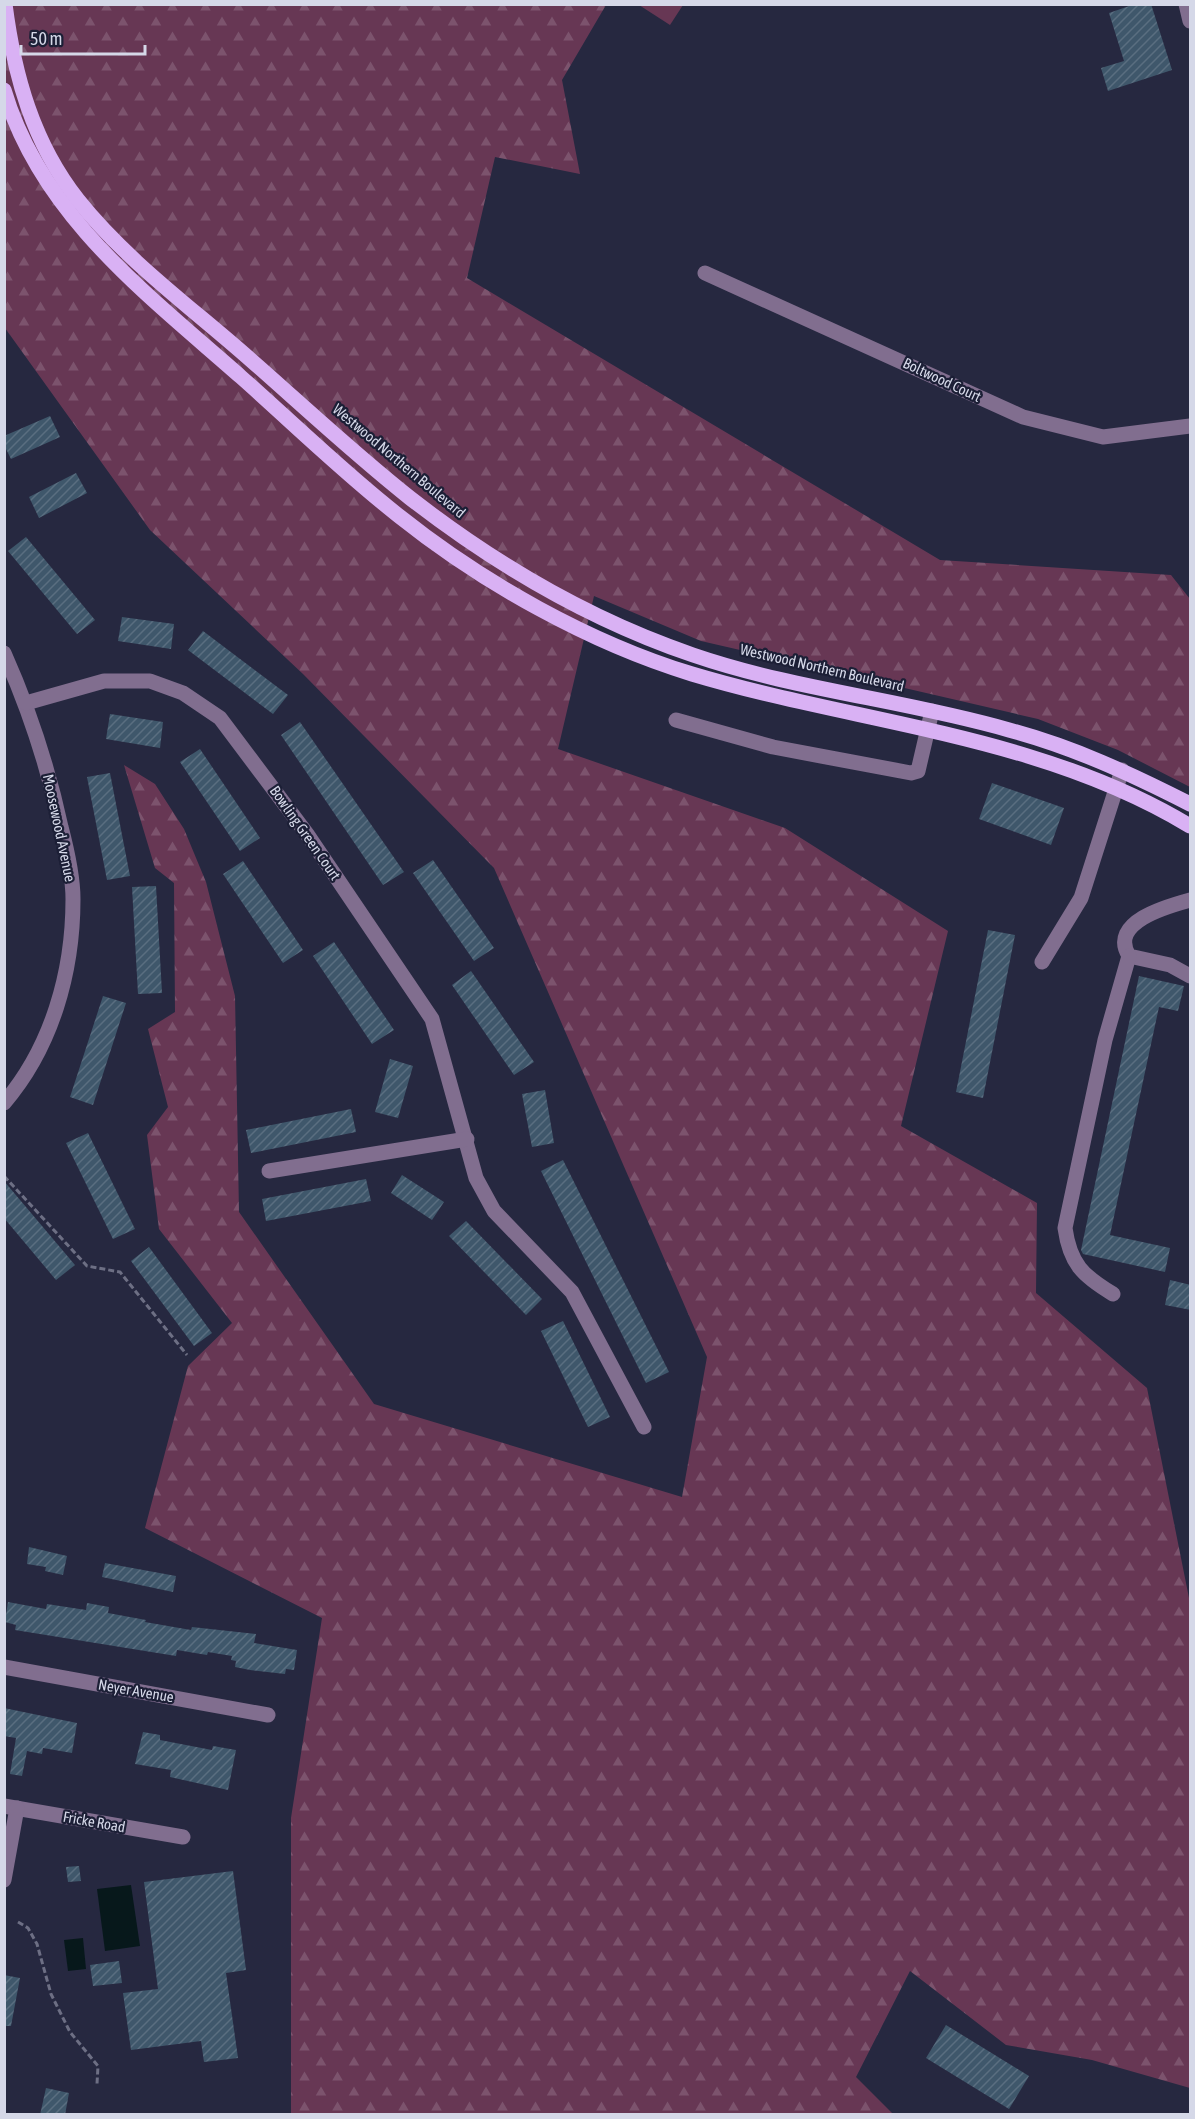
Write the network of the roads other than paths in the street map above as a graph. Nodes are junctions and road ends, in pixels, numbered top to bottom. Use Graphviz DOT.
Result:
graph roads {
  1 [pos="5,4"];
  2 [pos="1186,4"];
  3 [pos="1191,21"];
  4 [pos="4,90"];
  5 [pos="705,273"];
  6 [pos="1191,426"];
  7 [pos="4,653"];
  8 [pos="26,703"];
  9 [pos="932,711"];
  10 [pos="676,720"];
  11 [pos="927,728"];
  12 [pos="1122,770"];
  13 [pos="1116,788"];
  14 [pos="1191,804"];
  15 [pos="1191,826"];
  16 [pos="1191,900"];
  17 [pos="1129,956"];
  18 [pos="1042,962"];
  19 [pos="1191,976"];
  20 [pos="4,1103"];
  21 [pos="467,1139"];
  22 [pos="269,1171"];
  23 [pos="1113,1294"];
  24 [pos="644,1427"];
  25 [pos="4,1667"];
  26 [pos="268,1715"];
  27 [pos="11,1807"];
  28 [pos="183,1837"];
  29 [pos="4,1880"];
  1 -- 9 [label="main road, Westwood Northern Boulevard"];
  2 -- 3 [label="street"];
  4 -- 11 [label="main road"];
  5 -- 6 [label="street, Boltwood Court"];
  7 -- 8 [label="street, Moosewood Avenue"];
  8 -- 20 [label="street, Moosewood Avenue"];
  8 -- 21 [label="street, Bowling Green Court"];
  9 -- 11 [label="street"];
  9 -- 12 [label="main road, Westwood Northern Boulevard"];
  10 -- 11 [label="street"];
  11 -- 13 [label="main road"];
  12 -- 13 [label="street"];
  12 -- 14 [label="main road, Westwood Northern Boulevard"];
  13 -- 15 [label="main road"];
  13 -- 18 [label="street"];
  16 -- 17 [label="street"];
  17 -- 19 [label="street"];
  17 -- 23 [label="street"];
  21 -- 22 [label="street"];
  21 -- 24 [label="street, Bowling Green Court"];
  25 -- 26 [label="street, Neyer Avenue"];
  27 -- 28 [label="street, Fricke Road"];
  27 -- 29 [label="street"];
}
